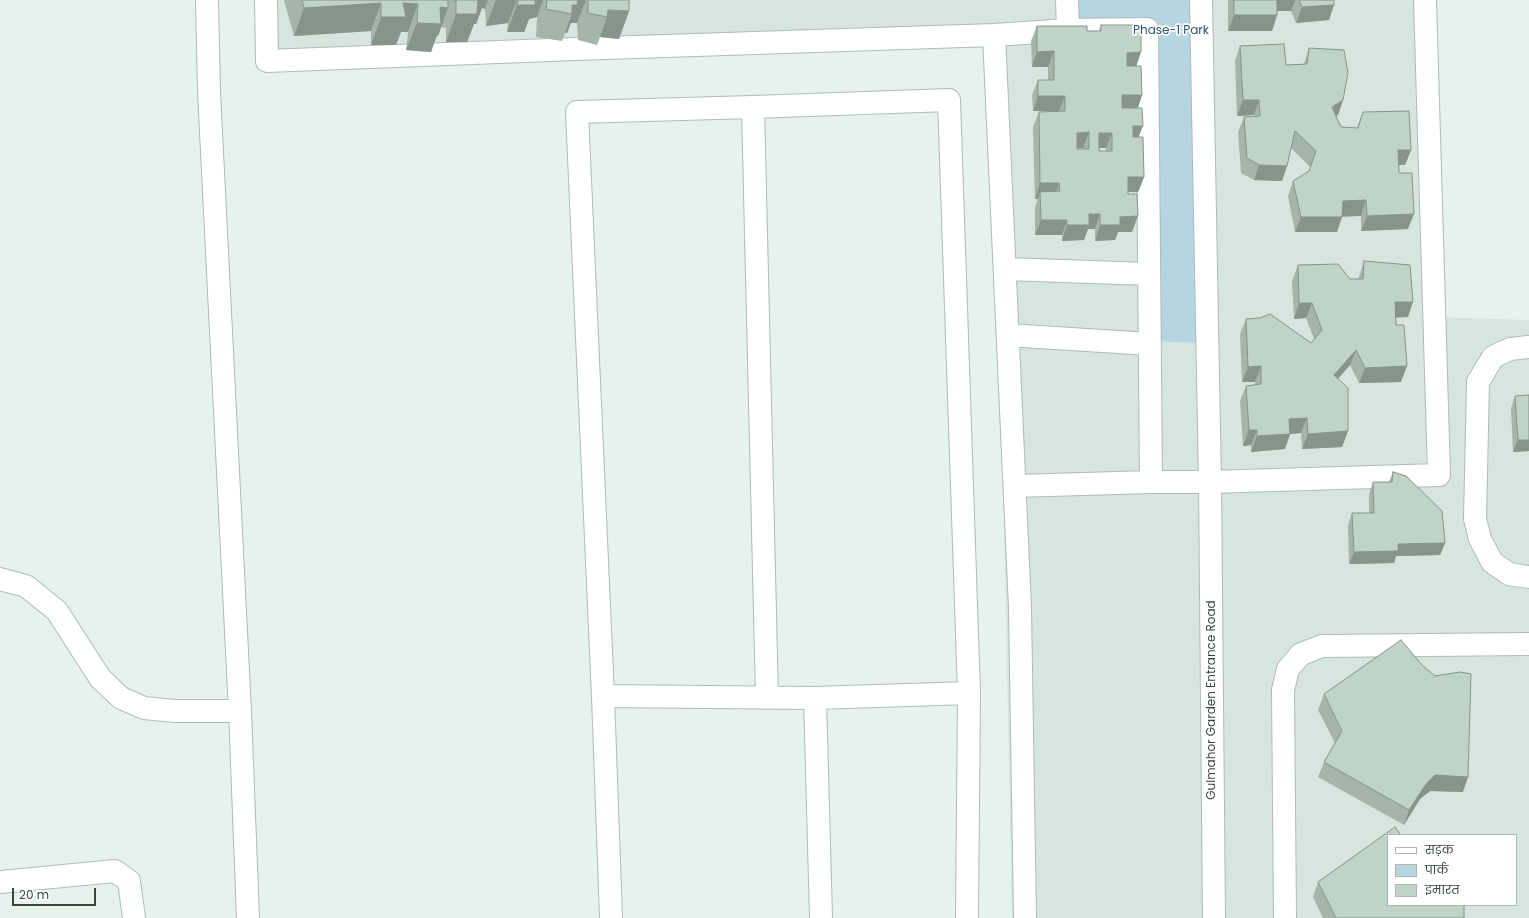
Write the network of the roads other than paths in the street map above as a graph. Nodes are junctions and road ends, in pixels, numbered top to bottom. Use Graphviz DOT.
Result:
graph roads {
  1 [pos="207,0"];
  2 [pos="266,0"];
  3 [pos="1067,0"];
  4 [pos="1201,0"];
  5 [pos="1424,0"];
  6 [pos="1068,30"];
  7 [pos="994,35"];
  8 [pos="753,107"];
  9 [pos="1005,269"];
  10 [pos="1149,274"];
  11 [pos="1008,336"];
  12 [pos="1150,344"];
  13 [pos="1529,347"];
  14 [pos="1151,482"];
  15 [pos="1210,482"];
  16 [pos="1015,486"];
  17 [pos="1529,577"];
  18 [pos="0,579"];
  19 [pos="1529,644"];
  20 [pos="969,693"];
  21 [pos="603,696"];
  22 [pos="767,698"];
  23 [pos="815,698"];
  24 [pos="240,711"];
  25 [pos="0,882"];
  26 [pos="134,918"];
  27 [pos="248,918"];
  28 [pos="611,918"];
  29 [pos="821,918"];
  30 [pos="967,918"];
  31 [pos="1026,918"];
  32 [pos="1214,918"];
  33 [pos="1285,918"];
  1 -- 24 [label="street"];
  2 -- 7 [label="street"];
  3 -- 6 [label="street"];
  4 -- 15 [label="street, Gulmahor Garden Entrance Road"];
  5 -- 15 [label="street"];
  6 -- 7 [label="street"];
  6 -- 10 [label="street"];
  7 -- 9 [label="street"];
  8 -- 20 [label="street"];
  8 -- 21 [label="street"];
  8 -- 22 [label="street"];
  9 -- 10 [label="street"];
  9 -- 11 [label="street"];
  10 -- 12 [label="street"];
  11 -- 12 [label="street"];
  11 -- 16 [label="street"];
  12 -- 14 [label="street"];
  13 -- 17 [label="street"];
  14 -- 15 [label="street"];
  14 -- 16 [label="street"];
  15 -- 32 [label="street, Gulmahor Garden Entrance Road"];
  16 -- 31 [label="street"];
  18 -- 24 [label="street"];
  19 -- 33 [label="street"];
  20 -- 23 [label="street"];
  20 -- 30 [label="street"];
  21 -- 22 [label="street"];
  21 -- 28 [label="street"];
  22 -- 23 [label="street"];
  23 -- 29 [label="street"];
  24 -- 27 [label="street"];
  25 -- 26 [label="street"];
}
